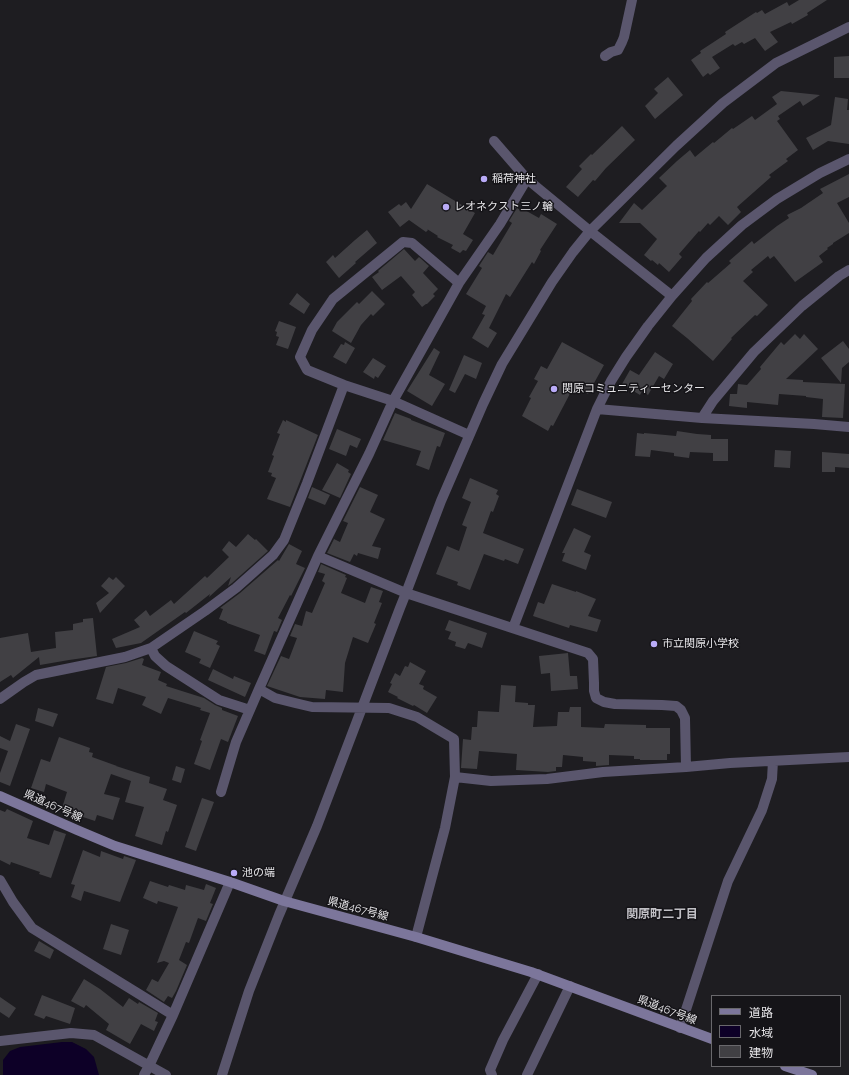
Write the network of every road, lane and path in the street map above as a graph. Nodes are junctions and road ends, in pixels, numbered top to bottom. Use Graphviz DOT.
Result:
graph roads {
  1 [pos="632,0"];
  2 [pos="849,27"];
  3 [pos="605,56"];
  4 [pos="494,141"];
  5 [pos="849,159"];
  6 [pos="527,179"];
  7 [pos="590,231"];
  8 [pos="849,270"];
  9 [pos="459,283"];
  10 [pos="672,296"];
  11 [pos="344,385"];
  12 [pos="393,402"];
  13 [pos="597,409"];
  14 [pos="702,418"];
  15 [pos="849,427"];
  16 [pos="469,435"];
  17 [pos="318,556"];
  18 [pos="406,593"];
  19 [pos="513,628"];
  20 [pos="151,648"];
  21 [pos="259,689"];
  22 [pos="0,699"];
  23 [pos="362,707"];
  24 [pos="250,710"];
  25 [pos="849,757"];
  26 [pos="773,761"];
  27 [pos="686,768"];
  28 [pos="455,777"];
  29 [pos="221,792"];
  30 [pos="1,798"];
  31 [pos="0,880"];
  32 [pos="230,882"];
  33 [pos="284,902"];
  34 [pos="416,936"];
  35 [pos="538,974"];
  36 [pos="570,986"];
  37 [pos="173,1015"];
  38 [pos="680,1028"];
  39 [pos="711,1039"];
  40 [pos="0,1041"];
  41 [pos="788,1067"];
  42 [pos="147,1070"];
  43 [pos="166,1075"];
  44 [pos="222,1075"];
  45 [pos="492,1075"];
  46 [pos="527,1075"];
  47 [pos="812,1075"];
  1 -- 3 [label="street"];
  2 -- 7 [label="street"];
  4 -- 6 [label="street"];
  5 -- 10 [label="street"];
  6 -- 7 [label="street"];
  6 -- 9 [label="street"];
  7 -- 10 [label="street"];
  7 -- 16 [label="street"];
  8 -- 14 [label="street"];
  9 -- 11 [label="street"];
  9 -- 12 [label="street"];
  10 -- 13 [label="street"];
  11 -- 12 [label="street"];
  11 -- 20 [label="street"];
  12 -- 16 [label="street"];
  12 -- 17 [label="street"];
  13 -- 14 [label="street"];
  13 -- 19 [label="street"];
  14 -- 15 [label="street"];
  16 -- 18 [label="street"];
  17 -- 18 [label="street"];
  17 -- 21 [label="street"];
  18 -- 19 [label="street"];
  18 -- 23 [label="street"];
  19 -- 27 [label="street"];
  20 -- 22 [label="street"];
  20 -- 24 [label="street"];
  21 -- 23 [label="street"];
  21 -- 24 [label="street"];
  23 -- 28 [label="street"];
  23 -- 33 [label="street"];
  24 -- 29 [label="street"];
  25 -- 26 [label="street"];
  26 -- 27 [label="street"];
  26 -- 38 [label="street"];
  27 -- 28 [label="street"];
  28 -- 34 [label="street"];
  30 -- 32 [label="main road, 県道467号線"];
  31 -- 37 [label="street"];
  32 -- 33 [label="main road, 県道467号線"];
  32 -- 37 [label="street"];
  33 -- 34 [label="main road, 県道467号線"];
  33 -- 44 [label="street"];
  34 -- 35 [label="main road, 県道467号線"];
  35 -- 36 [label="main road, 県道467号線"];
  35 -- 45 [label="street"];
  36 -- 38 [label="main road, 県道467号線"];
  36 -- 46 [label="street"];
  37 -- 42 [label="street"];
  38 -- 39 [label="main road, 県道467号線"];
  40 -- 42 [label="street"];
  41 -- 47 [label="main road"];
  42 -- 43 [label="street"];
}
